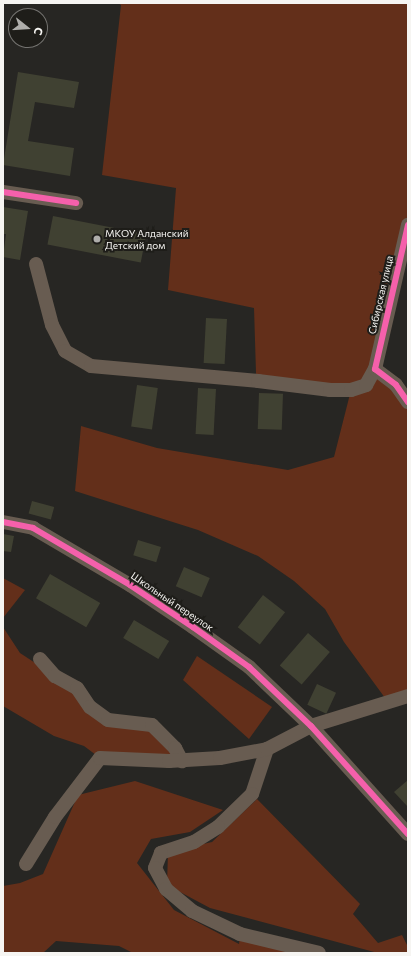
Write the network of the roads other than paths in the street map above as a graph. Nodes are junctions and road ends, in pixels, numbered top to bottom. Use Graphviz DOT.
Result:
graph roads {
  1 [pos="3,192"];
  2 [pos="76,203"];
  3 [pos="408,225"];
  4 [pos="36,264"];
  5 [pos="375,369"];
  6 [pos="408,402"];
  7 [pos="3,522"];
  8 [pos="40,659"];
  9 [pos="408,696"];
  10 [pos="312,726"];
  11 [pos="267,748"];
  12 [pos="182,760"];
  13 [pos="408,834"];
  14 [pos="26,864"];
  15 [pos="319,953"];
  1 -- 2 [label="street"];
  3 -- 5 [label="street, Сибирская улица"];
  4 -- 5 [label="street, Сибирская улица"];
  5 -- 6 [label="street"];
  7 -- 10 [label="street, Школьный переулок"];
  8 -- 12 [label="street"];
  9 -- 10 [label="street"];
  10 -- 11 [label="street"];
  10 -- 13 [label="street, Школьный переулок"];
  11 -- 12 [label="street"];
  11 -- 15 [label="street"];
  12 -- 14 [label="street"];
}
